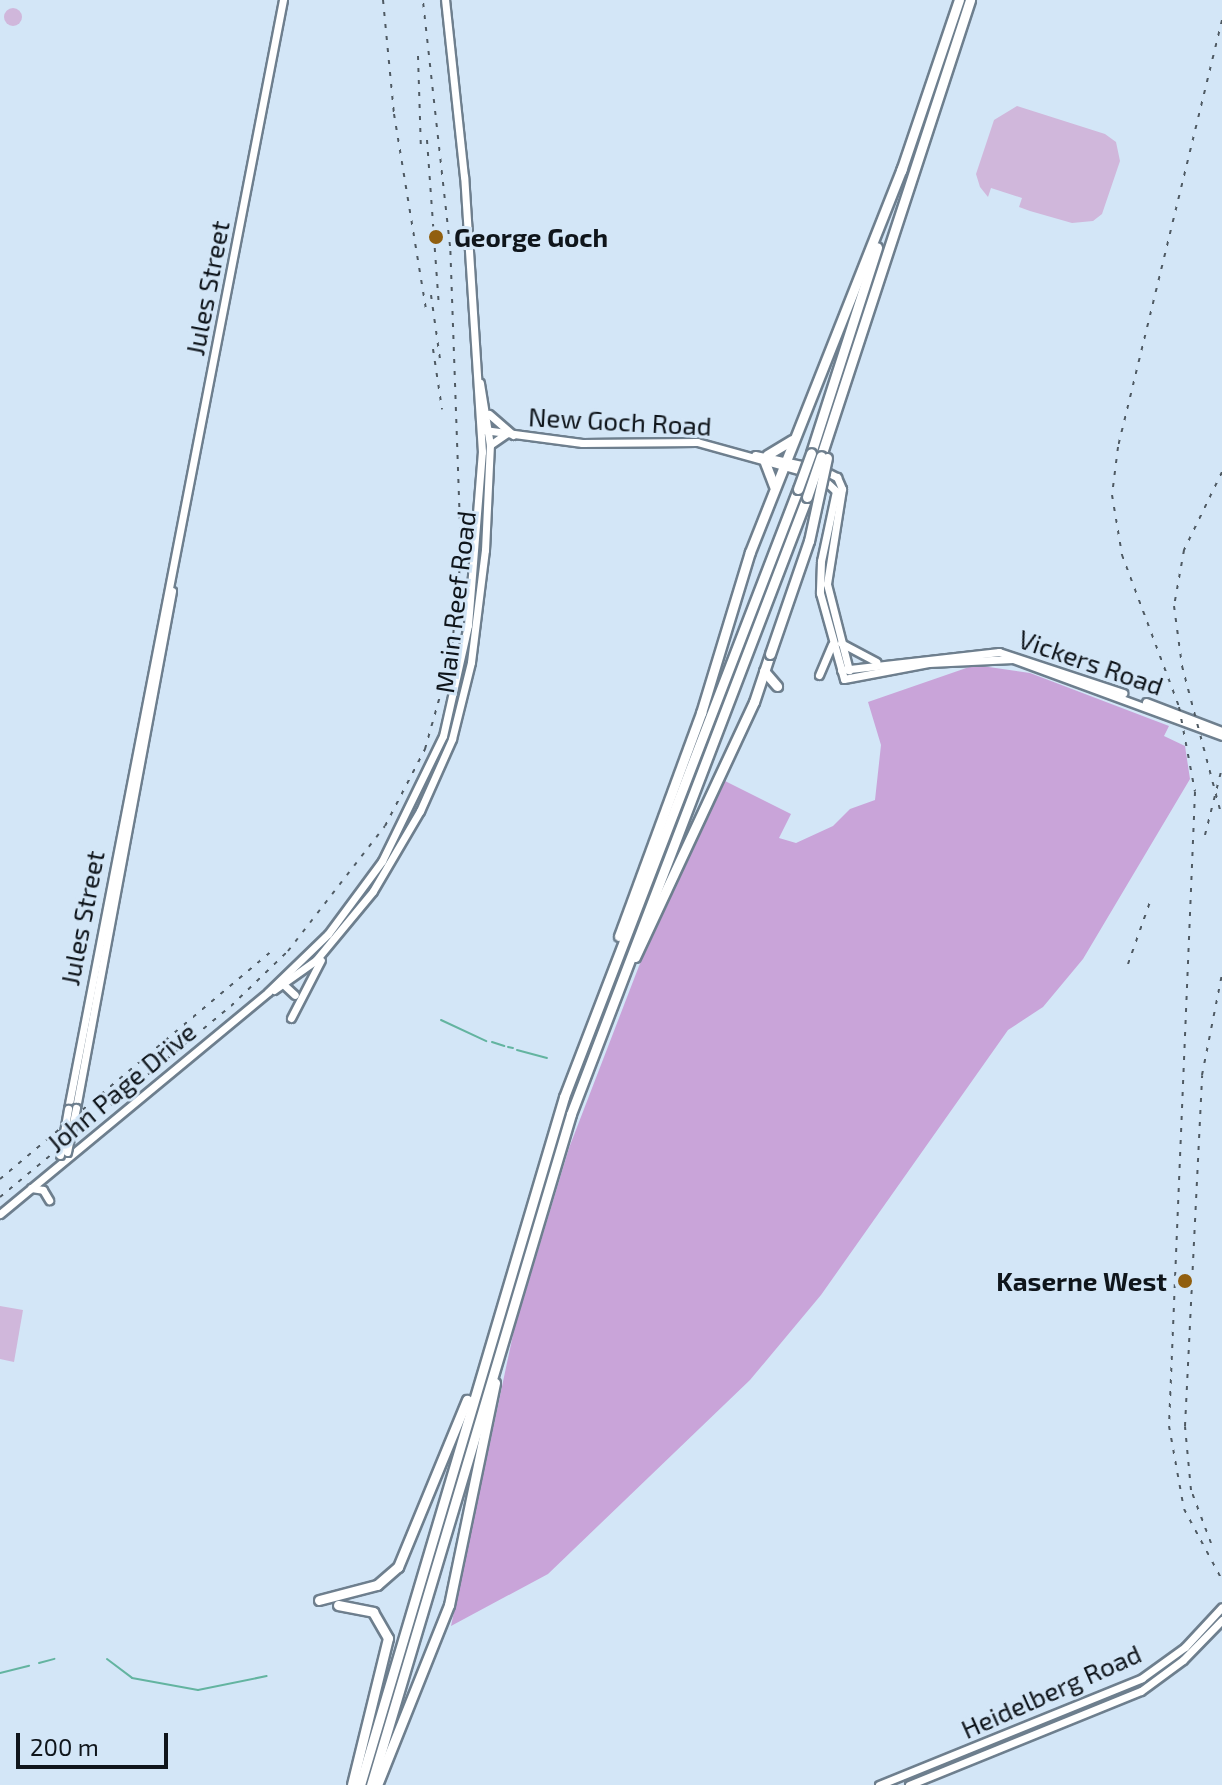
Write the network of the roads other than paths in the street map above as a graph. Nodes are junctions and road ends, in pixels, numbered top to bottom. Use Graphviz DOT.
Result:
graph roads {
  1 [pos="283,0"];
  2 [pos="445,0"];
  3 [pos="959,0"];
  4 [pos="970,0"];
  5 [pos="902,169"];
  6 [pos="480,383"];
  7 [pos="486,408"];
  8 [pos="486,431"];
  9 [pos="510,435"];
  10 [pos="794,439"];
  11 [pos="490,445"];
  12 [pos="762,456"];
  13 [pos="824,457"];
  14 [pos="784,463"];
  15 [pos="839,488"];
  16 [pos="774,490"];
  17 [pos="171,584"];
  18 [pos="836,641"];
  19 [pos="878,662"];
  20 [pos="765,667"];
  21 [pos="845,669"];
  22 [pos="819,675"];
  23 [pos="777,686"];
  24 [pos="1222,734"];
  25 [pos="106,899"];
  26 [pos="117,901"];
  27 [pos="325,944"];
  28 [pos="95,957"];
  29 [pos="106,959"];
  30 [pos="301,972"];
  31 [pos="607,982"];
  32 [pos="282,984"];
  33 [pos="268,992"];
  34 [pos="295,995"];
  35 [pos="291,1018"];
  36 [pos="598,1038"];
  37 [pos="74,1074"];
  38 [pos="84,1076"];
  39 [pos="72,1109"];
  40 [pos="62,1159"];
  41 [pos="31,1188"];
  42 [pos="49,1200"];
  43 [pos="0,1214"];
  44 [pos="505,1333"];
  45 [pos="485,1358"];
  46 [pos="427,1575"];
  47 [pos="319,1600"];
  48 [pos="338,1605"];
  49 [pos="1220,1609"];
  50 [pos="1222,1620"];
  51 [pos="352,1785"];
  52 [pos="360,1785"];
  53 [pos="371,1785"];
  54 [pos="377,1785"];
  55 [pos="879,1785"];
  56 [pos="909,1785"];
  1 -- 17 [label="main road, Jules Street"];
  2 -- 6 [label="main road, Main Reef Road"];
  3 -- 5 [label="highway"];
  4 -- 13 [label="highway"];
  5 -- 10 [label="highway"];
  5 -- 31 [label="highway, bridge"];
  6 -- 7 [label="main road, Main Reef Road"];
  6 -- 8 [label="main road, Main Reef Road"];
  7 -- 8 [label="main road, Main Reef Road"];
  7 -- 9 [label="main road"];
  8 -- 9 [label="main road, New Goch Road"];
  8 -- 11 [label="main road, Main Reef Road"];
  8 -- 27 [label="main road, Main Reef Road"];
  9 -- 11 [label="main road"];
  9 -- 12 [label="main road, New Goch Road"];
  10 -- 12 [label="highway"];
  10 -- 14 [label="highway"];
  11 -- 27 [label="main road, Main Reef Road"];
  12 -- 14 [label="main road, New Goch Road"];
  12 -- 16 [label="highway"];
  13 -- 20 [label="highway, bridge"];
  13 -- 36 [label="highway, bridge"];
  14 -- 15 [label="main road, New Goch Road"];
  14 -- 16 [label="highway"];
  15 -- 18 [label="main road, Vickers Road"];
  16 -- 31 [label="highway"];
  17 -- 25 [label="main road, Jules Street"];
  17 -- 26 [label="main road, Jules Street"];
  18 -- 19 [label="main road"];
  18 -- 21 [label="main road, Vickers Road"];
  18 -- 22 [label="main road"];
  19 -- 21 [label="main road, Vickers Road"];
  19 -- 24 [label="main road, Vickers Road"];
  20 -- 23 [label="highway"];
  20 -- 36 [label="highway"];
  21 -- 24 [label="main road, Vickers Road"];
  25 -- 26 [label="main road"];
  25 -- 28 [label="main road, Jules Street"];
  26 -- 29 [label="main road, Jules Street"];
  27 -- 30 [label="main road, Main Reef Road"];
  27 -- 33 [label="main road, John Page Drive"];
  27 -- 35 [label="main road"];
  28 -- 29 [label="main road"];
  28 -- 37 [label="main road, Jules Street"];
  29 -- 38 [label="main road, Jules Street"];
  30 -- 32 [label="main road, John Page Drive"];
  31 -- 45 [label="highway"];
  32 -- 33 [label="main road, John Page Drive"];
  32 -- 34 [label="main road"];
  33 -- 40 [label="main road, John Page Drive"];
  36 -- 44 [label="highway"];
  37 -- 38 [label="main road"];
  37 -- 39 [label="main road, Jules Street"];
  38 -- 39 [label="main road, Jules Street"];
  39 -- 40 [label="main road, Jules Street, bridge"];
  40 -- 41 [label="main road, John Page Drive"];
  41 -- 42 [label="main road"];
  41 -- 43 [label="main road, John Page Drive"];
  44 -- 46 [label="highway"];
  44 -- 54 [label="highway"];
  45 -- 46 [label="highway"];
  45 -- 47 [label="highway"];
  46 -- 52 [label="highway"];
  46 -- 53 [label="highway"];
  48 -- 51 [label="highway"];
  49 -- 55 [label="main road, Heidelberg Road"];
  50 -- 56 [label="main road, Heidelberg Road"];
}
